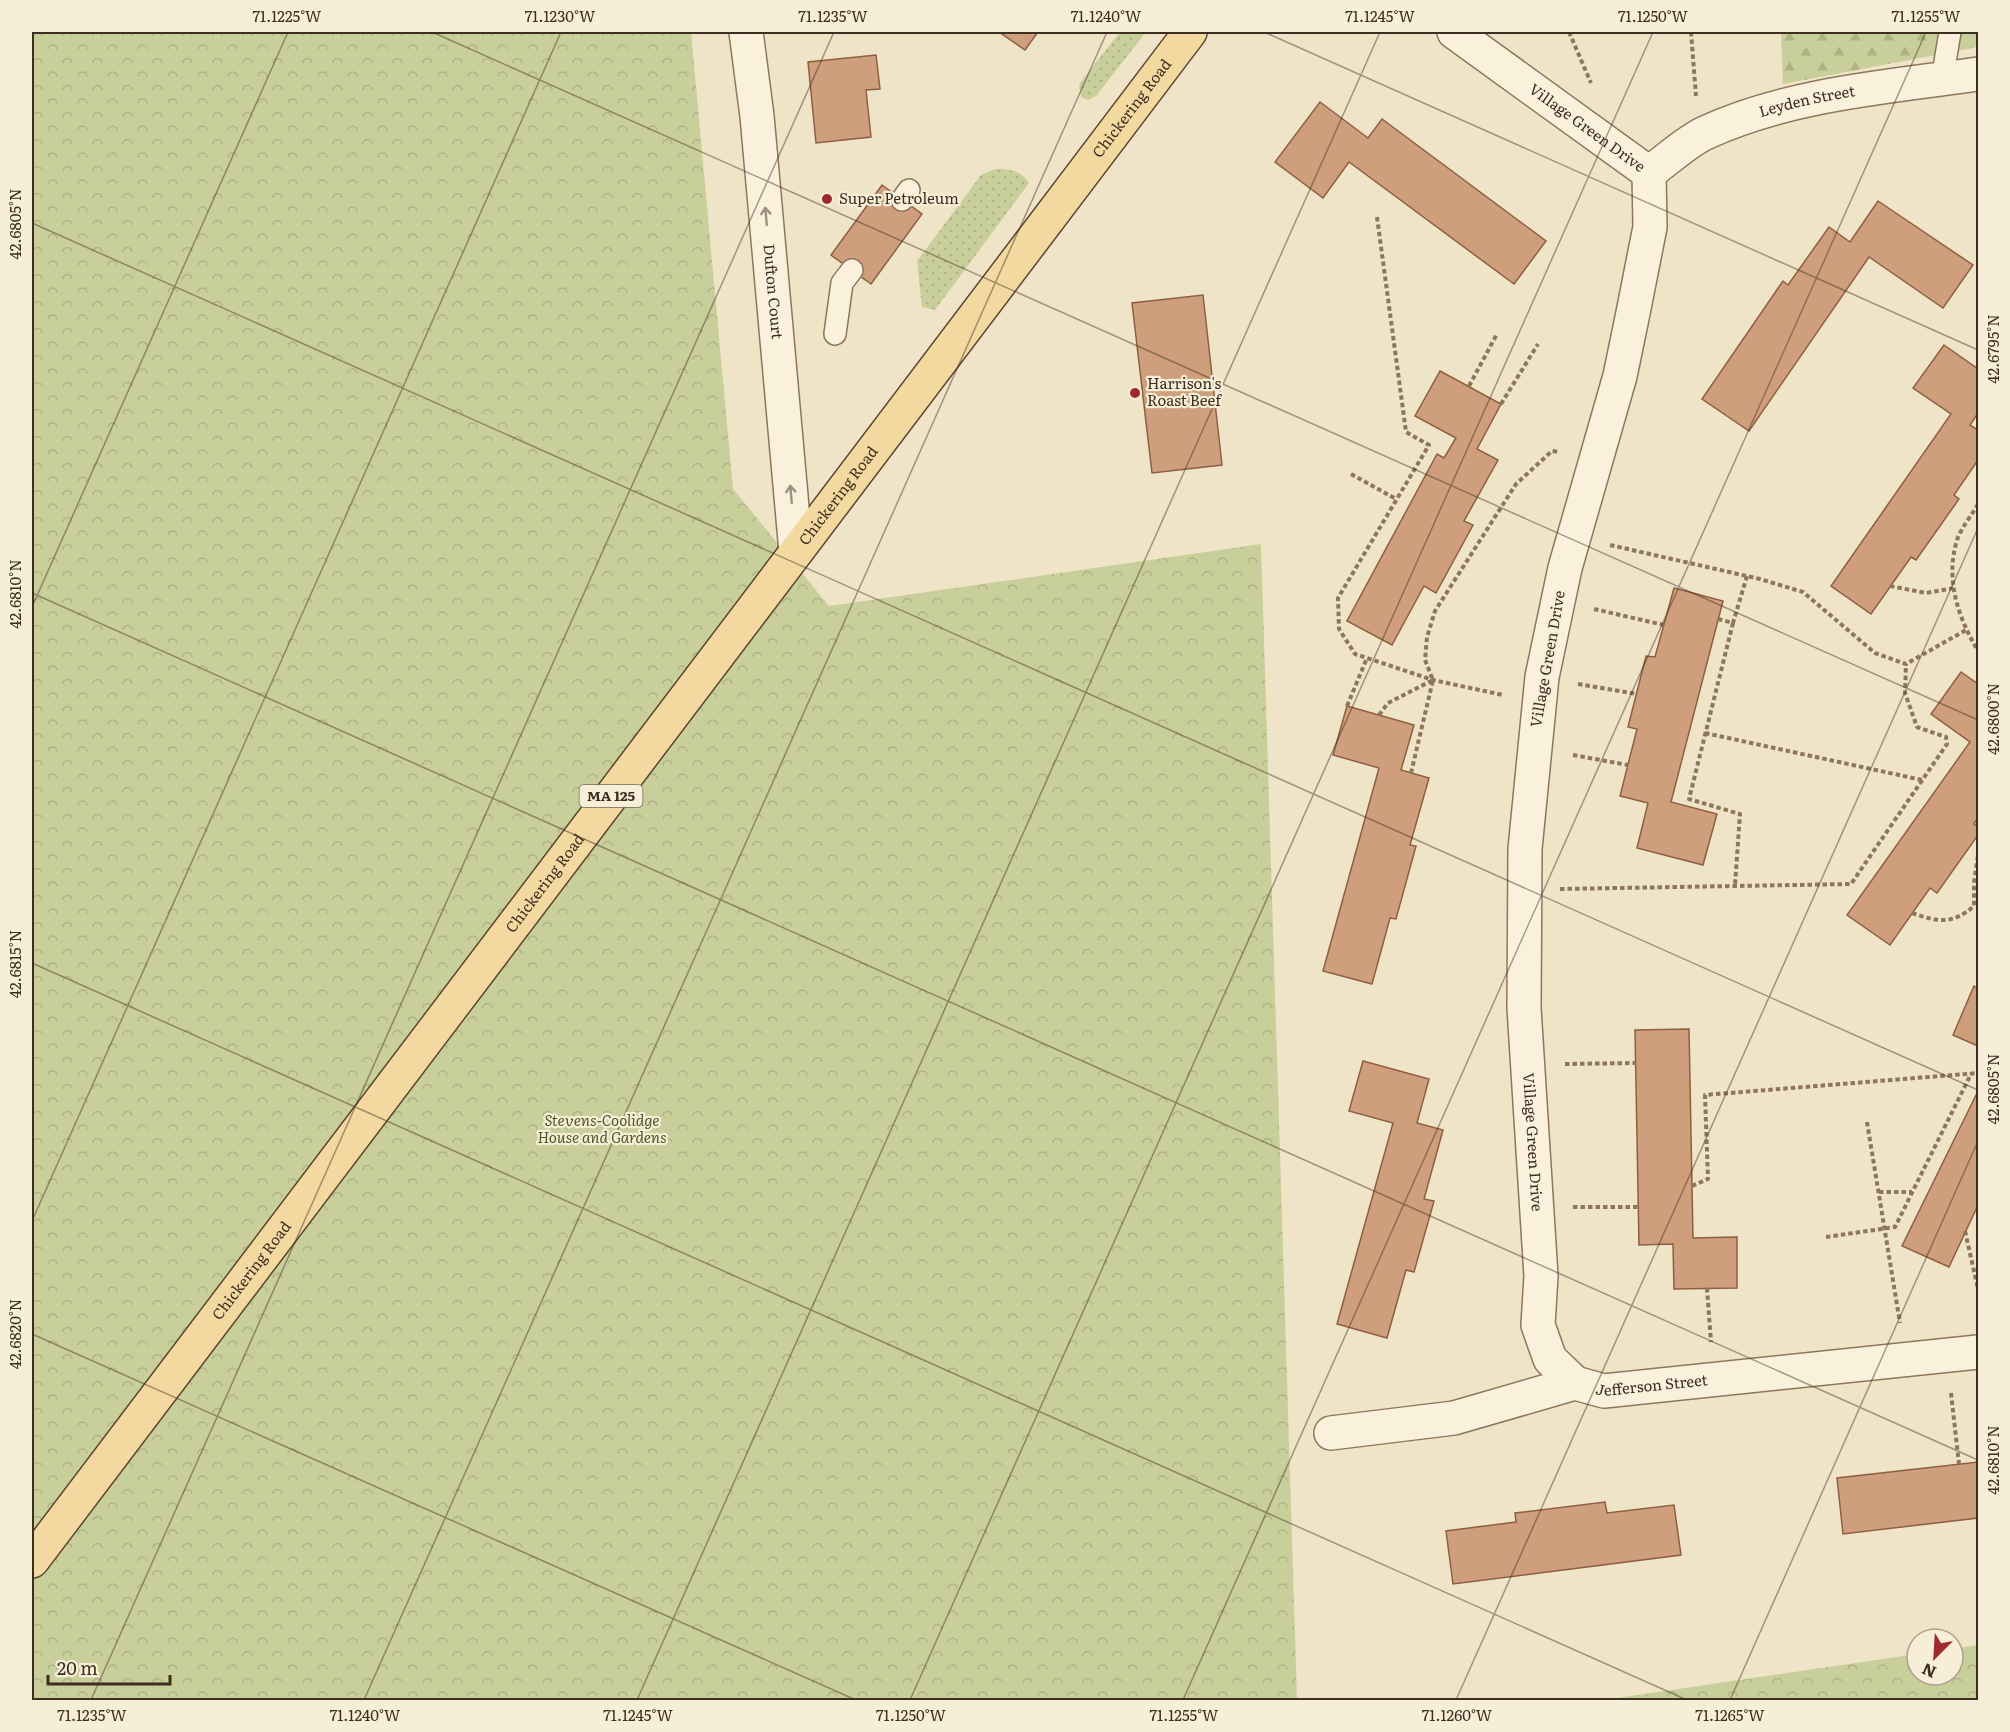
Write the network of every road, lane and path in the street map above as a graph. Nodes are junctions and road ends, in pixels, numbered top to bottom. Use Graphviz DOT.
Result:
graph roads {
  1 [pos="746,32"];
  2 [pos="1190,32"];
  3 [pos="1454,32"];
  4 [pos="1569,32"];
  5 [pos="1691,32"];
  6 [pos="1950,32"];
  7 [pos="1978,74"];
  8 [pos="1942,80"];
  9 [pos="1592,87"];
  10 [pos="1696,96"];
  11 [pos="1649,173"];
  12 [pos="1377,217"];
  13 [pos="852,270"];
  14 [pos="835,334"];
  15 [pos="1497,334"];
  16 [pos="1538,344"];
  17 [pos="1469,386"];
  18 [pos="1501,404"];
  19 [pos="1596,460"];
  20 [pos="1351,474"];
  21 [pos="1396,499"];
  22 [pos="1978,504"];
  23 [pos="1574,538"];
  24 [pos="796,552"];
  25 [pos="1747,576"];
  26 [pos="1890,586"];
  27 [pos="1954,588"];
  28 [pos="1557,601"];
  29 [pos="1718,619"];
  30 [pos="1733,622"];
  31 [pos="1664,625"];
  32 [pos="1966,630"];
  33 [pos="1978,651"];
  34 [pos="1366,658"];
  35 [pos="1906,664"];
  36 [pos="1433,680"];
  37 [pos="1541,690"];
  38 [pos="1637,694"];
  39 [pos="1347,706"];
  40 [pos="1378,715"];
  41 [pos="1705,733"];
  42 [pos="1533,748"];
  43 [pos="1628,765"];
  44 [pos="1411,773"];
  45 [pos="1922,780"];
  46 [pos="1978,855"];
  47 [pos="1735,885"];
  48 [pos="1524,889"];
  49 [pos="1912,913"];
  50 [pos="1636,1063"];
  51 [pos="1527,1064"];
  52 [pos="1978,1073"];
  53 [pos="1971,1074"];
  54 [pos="1868,1122"];
  55 [pos="1692,1186"];
  56 [pos="1879,1192"];
  57 [pos="1912,1192"];
  58 [pos="1538,1207"];
  59 [pos="1639,1207"];
  60 [pos="1885,1228"];
  61 [pos="1965,1231"];
  62 [pos="1826,1237"];
  63 [pos="1707,1288"];
  64 [pos="1978,1289"];
  65 [pos="1978,1352"];
  66 [pos="1946,1356"];
  67 [pos="1906,1360"];
  68 [pos="1713,1381"];
  69 [pos="1575,1383"];
  70 [pos="1331,1433"];
  71 [pos="1959,1464"];
  72 [pos="32,1561"];
  24 -- 1 [label="street, Dufton Court, one-way"];
  2 -- 24 [label="main road, Chickering Road / MA 125"];
  3 -- 11 [label="street, Village Green Drive"];
  4 -- 9 [label="path"];
  5 -- 10 [label="path"];
  6 -- 8 [label="lane"];
  7 -- 8 [label="street, Leyden Street"];
  8 -- 11 [label="street, Leyden Street"];
  11 -- 19 [label="street, Village Green Drive"];
  12 -- 21 [label="path"];
  13 -- 14 [label="lane"];
  15 -- 17 [label="path"];
  16 -- 18 [label="path"];
  19 -- 23 [label="street, Village Green Drive"];
  19 -- 36 [label="path"];
  20 -- 21 [label="path"];
  21 -- 34 [label="path"];
  22 -- 27 [label="path"];
  23 -- 25 [label="path"];
  23 -- 28 [label="street, Village Green Drive"];
  24 -- 72 [label="main road, Chickering Road / MA 125"];
  25 -- 30 [label="path"];
  25 -- 35 [label="path"];
  26 -- 27 [label="path"];
  27 -- 32 [label="path"];
  28 -- 31 [label="path"];
  28 -- 37 [label="street, Village Green Drive"];
  29 -- 30 [label="path"];
  30 -- 41 [label="path"];
  32 -- 33 [label="path"];
  32 -- 35 [label="path"];
  34 -- 36 [label="path"];
  34 -- 39 [label="path"];
  35 -- 45 [label="path"];
  36 -- 37 [label="path"];
  36 -- 40 [label="path"];
  36 -- 44 [label="path"];
  37 -- 38 [label="path"];
  37 -- 42 [label="street, Village Green Drive"];
  41 -- 45 [label="path"];
  41 -- 47 [label="path"];
  42 -- 43 [label="path"];
  42 -- 48 [label="street, Village Green Drive"];
  45 -- 47 [label="path"];
  46 -- 49 [label="path"];
  47 -- 48 [label="path"];
  48 -- 51 [label="street, Village Green Drive"];
  50 -- 51 [label="path"];
  51 -- 58 [label="street, Village Green Drive"];
  52 -- 53 [label="path"];
  53 -- 55 [label="path"];
  53 -- 57 [label="path"];
  54 -- 56 [label="path"];
  56 -- 57 [label="path"];
  56 -- 60 [label="path"];
  57 -- 60 [label="path"];
  58 -- 59 [label="path"];
  58 -- 69 [label="street, Village Green Drive"];
  60 -- 62 [label="path"];
  60 -- 67 [label="path"];
  61 -- 64 [label="path"];
  63 -- 68 [label="path"];
  65 -- 66 [label="street, Jefferson Street"];
  66 -- 67 [label="street, Jefferson Street"];
  66 -- 71 [label="path"];
  67 -- 68 [label="street, Jefferson Street"];
  68 -- 69 [label="street, Jefferson Street"];
  69 -- 70 [label="street, Jefferson Street"];
}
